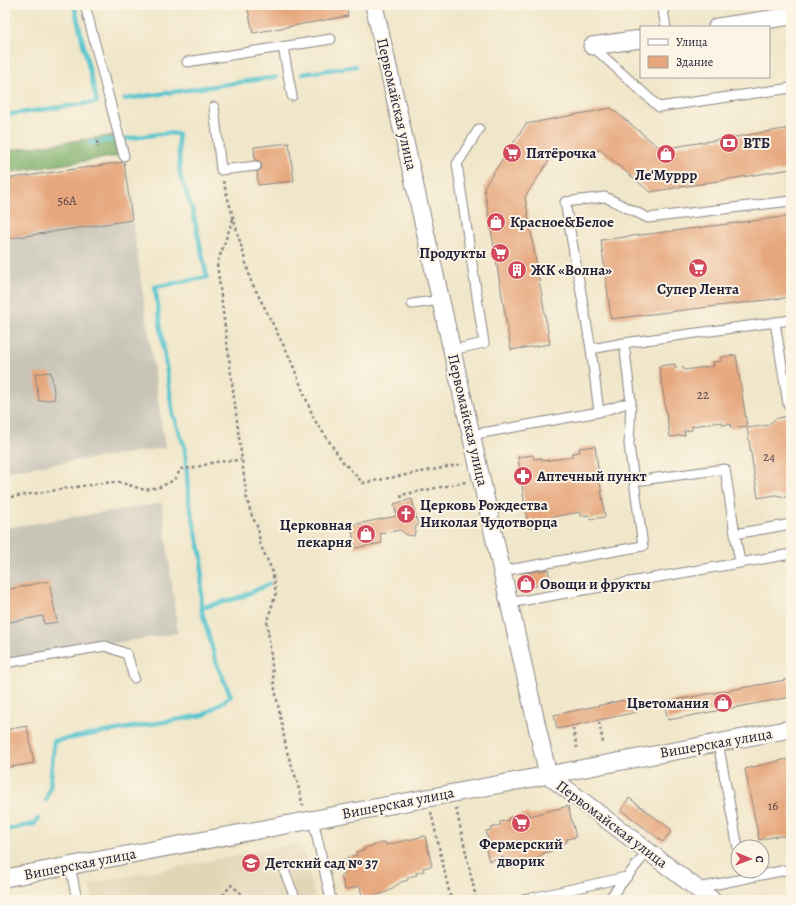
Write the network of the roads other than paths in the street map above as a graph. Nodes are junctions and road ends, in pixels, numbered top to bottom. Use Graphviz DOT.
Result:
graph roads {
  1 [pos="85,5"];
  2 [pos="374,5"];
  3 [pos="662,5"];
  4 [pos="791,16"];
  5 [pos="666,26"];
  6 [pos="724,26"];
  7 [pos="640,39"];
  8 [pos="331,40"];
  9 [pos="592,46"];
  10 [pos="283,47"];
  11 [pos="187,62"];
  12 [pos="791,88"];
  13 [pos="292,96"];
  14 [pos="214,107"];
  15 [pos="479,129"];
  16 [pos="124,156"];
  17 [pos="256,166"];
  18 [pos="791,201"];
  19 [pos="441,300"];
  20 [pos="412,304"];
  21 [pos="791,320"];
  22 [pos="775,322"];
  23 [pos="624,343"];
  24 [pos="591,348"];
  25 [pos="452,350"];
  26 [pos="631,402"];
  27 [pos="788,404"];
  28 [pos="599,412"];
  29 [pos="471,435"];
  30 [pos="634,481"];
  31 [pos="791,524"];
  32 [pos="735,534"];
  33 [pos="791,554"];
  34 [pos="740,562"];
  35 [pos="502,571"];
  36 [pos="509,603"];
  37 [pos="5,663"];
  38 [pos="134,678"];
  39 [pos="791,730"];
  40 [pos="718,743"];
  41 [pos="548,775"];
  42 [pos="309,820"];
  43 [pos="736,839"];
  44 [pos="648,851"];
  45 [pos="70,866"];
  46 [pos="791,869"];
  47 [pos="770,872"];
  48 [pos="285,873"];
  49 [pos="626,877"];
  50 [pos="5,878"];
  51 [pos="730,879"];
  52 [pos="698,888"];
  53 [pos="77,900"];
  54 [pos="296,900"];
  55 [pos="331,900"];
  56 [pos="523,900"];
  57 [pos="608,900"];
  58 [pos="712,900"];
  1 -- 16 [label="lane"];
  2 -- 19 [label="street, Первомайская улица"];
  3 -- 5 [label="lane"];
  4 -- 6 [label="street"];
  7 -- 9 [label="street"];
  8 -- 10 [label="lane"];
  9 -- 12 [label="lane"];
  10 -- 11 [label="lane"];
  10 -- 13 [label="lane"];
  14 -- 17 [label="lane"];
  15 -- 25 [label="lane"];
  18 -- 24 [label="lane"];
  19 -- 20 [label="lane"];
  19 -- 25 [label="street, Первомайская улица"];
  21 -- 22 [label="lane"];
  22 -- 23 [label="lane"];
  22 -- 27 [label="lane"];
  23 -- 24 [label="lane"];
  23 -- 26 [label="lane"];
  24 -- 28 [label="lane"];
  25 -- 29 [label="street, Первомайская улица"];
  26 -- 28 [label="lane"];
  26 -- 30 [label="lane"];
  28 -- 29 [label="lane"];
  29 -- 35 [label="street, Первомайская улица"];
  30 -- 32 [label="lane"];
  30 -- 35 [label="lane"];
  31 -- 32 [label="lane"];
  32 -- 34 [label="lane"];
  33 -- 34 [label="lane"];
  34 -- 36 [label="lane"];
  35 -- 36 [label="street, Первомайская улица"];
  36 -- 41 [label="street, Первомайская улица"];
  37 -- 38 [label="lane"];
  39 -- 40 [label="street, Вишерская улица"];
  40 -- 41 [label="street, Вишерская улица"];
  40 -- 43 [label="lane"];
  41 -- 42 [label="street, Вишерская улица"];
  41 -- 44 [label="street, Первомайская улица"];
  42 -- 45 [label="street, Вишерская улица"];
  42 -- 55 [label="lane"];
  44 -- 49 [label="lane"];
  44 -- 52 [label="street, Первомайская улица"];
  45 -- 50 [label="street, Вишерская улица"];
  45 -- 53 [label="lane"];
  46 -- 47 [label="lane"];
  48 -- 54 [label="lane"];
  49 -- 56 [label="lane"];
  49 -- 57 [label="lane"];
  51 -- 52 [label="lane"];
  52 -- 58 [label="street, Первомайская улица"];
}
